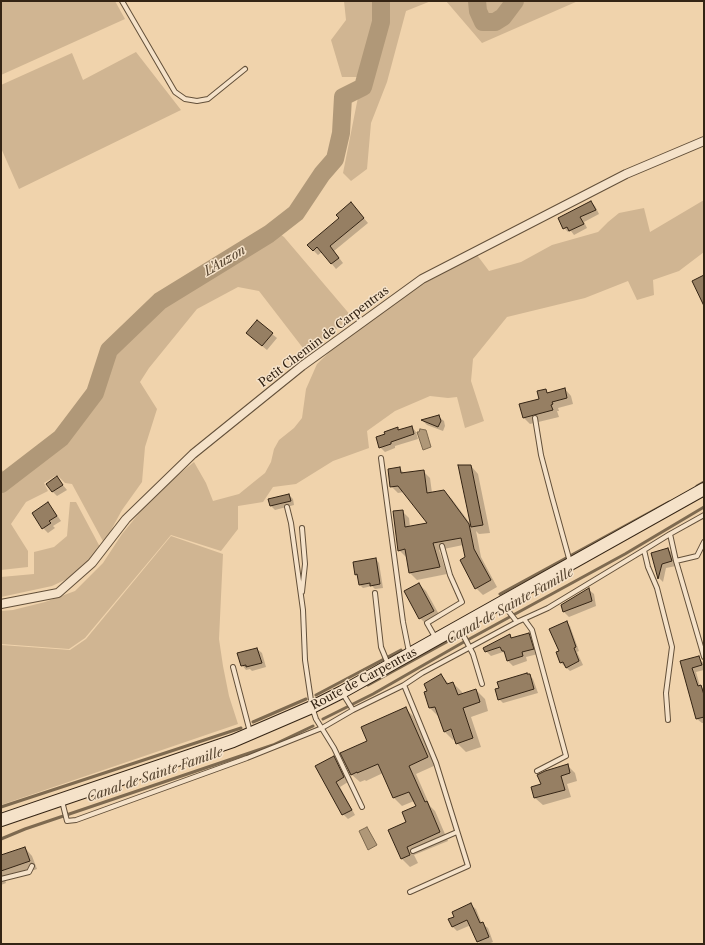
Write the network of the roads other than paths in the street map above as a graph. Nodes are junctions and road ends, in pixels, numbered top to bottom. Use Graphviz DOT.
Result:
graph roads {
  1 [pos="122,1"];
  2 [pos="245,69"];
  3 [pos="704,141"];
  4 [pos="535,418"];
  5 [pos="380,458"];
  6 [pos="704,490"];
  7 [pos="287,507"];
  8 [pos="704,516"];
  9 [pos="302,528"];
  10 [pos="670,534"];
  11 [pos="704,542"];
  12 [pos="442,546"];
  13 [pos="644,550"];
  14 [pos="676,562"];
  15 [pos="571,564"];
  16 [pos="375,593"];
  17 [pos="301,597"];
  18 [pos="501,603"];
  19 [pos="1,604"];
  20 [pos="524,619"];
  21 [pos="516,622"];
  22 [pos="459,627"];
  23 [pos="436,640"];
  24 [pos="469,646"];
  25 [pos="409,654"];
  26 [pos="704,657"];
  27 [pos="388,666"];
  28 [pos="233,667"];
  29 [pos="482,684"];
  30 [pos="404,685"];
  31 [pos="342,692"];
  32 [pos="312,707"];
  33 [pos="353,710"];
  34 [pos="668,720"];
  35 [pos="322,728"];
  36 [pos="250,734"];
  37 [pos="537,771"];
  38 [pos="61,800"];
  39 [pos="362,807"];
  40 [pos="1,820"];
  41 [pos="457,832"];
  42 [pos="413,851"];
  43 [pos="32,866"];
  44 [pos="1,879"];
  45 [pos="410,892"];
  1 -- 2 [label="lane"];
  3 -- 19 [label="street, Petit Chemin de Carpentras"];
  4 -- 15 [label="lane"];
  5 -- 25 [label="lane"];
  6 -- 15 [label="main road, Route de Carpentras"];
  7 -- 17 [label="lane"];
  8 -- 10 [label="lane"];
  9 -- 17 [label="lane"];
  10 -- 13 [label="lane"];
  10 -- 14 [label="lane"];
  11 -- 14 [label="lane"];
  12 -- 23 [label="lane"];
  13 -- 20 [label="lane"];
  13 -- 34 [label="lane"];
  14 -- 26 [label="lane"];
  15 -- 18 [label="main road, Route de Carpentras"];
  16 -- 27 [label="lane"];
  17 -- 32 [label="lane"];
  18 -- 21 [label="lane"];
  18 -- 22 [label="main road, Route de Carpentras"];
  20 -- 21 [label="lane"];
  20 -- 37 [label="lane"];
  21 -- 24 [label="lane"];
  22 -- 23 [label="main road, Route de Carpentras"];
  22 -- 24 [label="lane"];
  23 -- 25 [label="main road, Route de Carpentras"];
  24 -- 29 [label="lane"];
  24 -- 30 [label="lane"];
  25 -- 27 [label="main road, Route de Carpentras"];
  27 -- 31 [label="main road, Route de Carpentras"];
  28 -- 36 [label="lane"];
  30 -- 33 [label="lane"];
  30 -- 41 [label="lane"];
  31 -- 32 [label="main road, Route de Carpentras"];
  31 -- 33 [label="lane"];
  32 -- 35 [label="lane"];
  32 -- 36 [label="main road, Route de Carpentras"];
  33 -- 35 [label="lane"];
  35 -- 38 [label="lane"];
  35 -- 39 [label="lane"];
  36 -- 38 [label="main road, Route de Carpentras"];
  38 -- 40 [label="main road, Route de Carpentras"];
  41 -- 42 [label="lane"];
  41 -- 45 [label="lane"];
  43 -- 44 [label="lane"];
}
